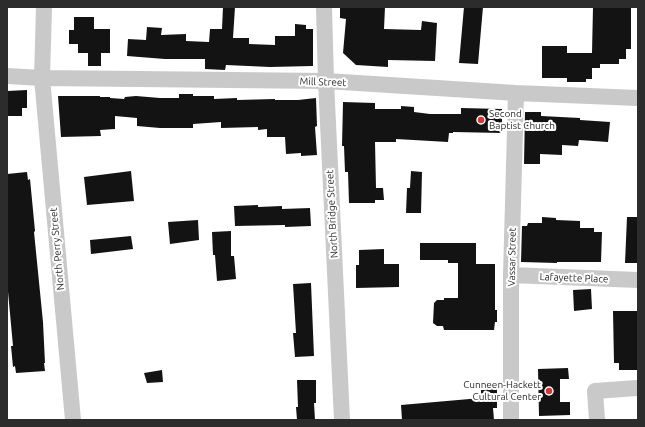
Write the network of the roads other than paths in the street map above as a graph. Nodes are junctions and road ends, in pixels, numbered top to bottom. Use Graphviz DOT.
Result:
graph roads {
  1 [pos="44,7"];
  2 [pos="324,7"];
  3 [pos="7,76"];
  4 [pos="42,78"];
  5 [pos="326,81"];
  6 [pos="516,93"];
  7 [pos="638,98"];
  8 [pos="511,275"];
  9 [pos="638,280"];
  10 [pos="638,390"];
  11 [pos="73,420"];
  12 [pos="342,420"];
  13 [pos="511,420"];
  14 [pos="597,420"];
  1 -- 4 [label="street, North Perry Street"];
  2 -- 5 [label="street, North Bridge Street"];
  3 -- 4 [label="street, Mill Street"];
  4 -- 5 [label="street, Mill Street"];
  4 -- 11 [label="street, North Perry Street"];
  5 -- 6 [label="street, Mill Street"];
  5 -- 12 [label="street, North Bridge Street"];
  6 -- 7 [label="street, Mill Street"];
  6 -- 8 [label="street, Vassar Street"];
  8 -- 9 [label="street, Lafayette Place"];
  8 -- 13 [label="street, Vassar Street"];
  10 -- 14 [label="street"];
}
